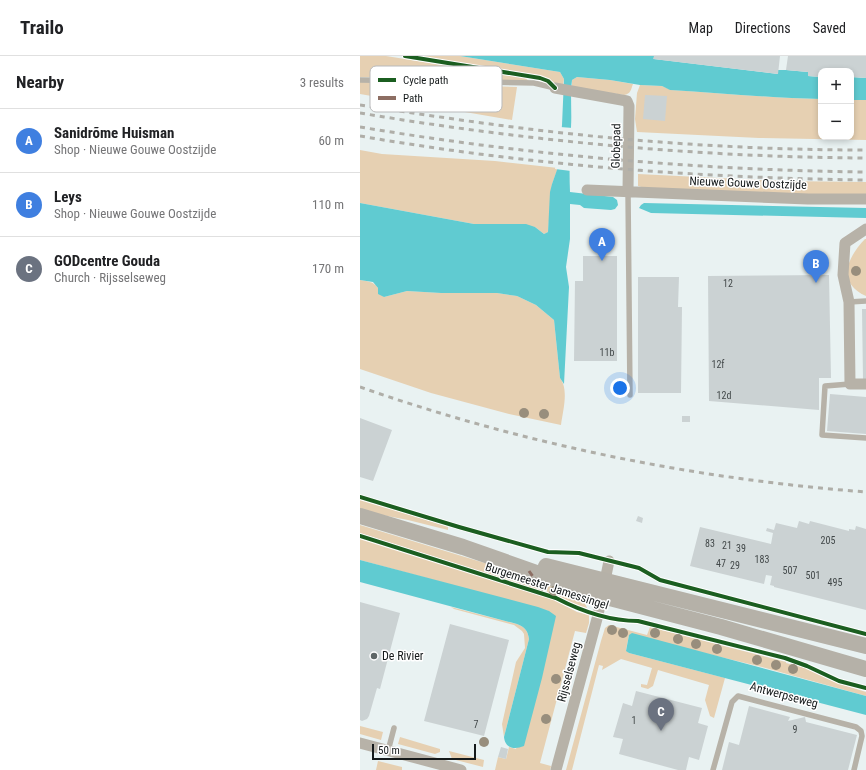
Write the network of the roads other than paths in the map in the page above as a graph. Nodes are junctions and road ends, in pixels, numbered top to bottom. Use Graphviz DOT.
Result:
graph roads {
  1 [pos="360,80"];
  2 [pos="370,80"];
  3 [pos="502,82"];
  4 [pos="557,88"];
  5 [pos="587,190"];
  6 [pos="628,192"];
  7 [pos="866,200"];
  8 [pos="866,229"];
  9 [pos="866,301"];
  10 [pos="849,302"];
  11 [pos="850,384"];
  12 [pos="866,384"];
  13 [pos="630,395"];
  14 [pos="866,438"];
  15 [pos="360,516"];
  16 [pos="609,561"];
  17 [pos="603,588"];
  18 [pos="866,646"];
  19 [pos="866,669"];
  20 [pos="394,728"];
  21 [pos="360,743"];
  22 [pos="388,751"];
  23 [pos="461,770"];
  24 [pos="556,770"];
  25 [pos="713,770"];
  26 [pos="854,770"];
  1 -- 2 [label="lane, Globepad"];
  3 -- 4 [label="lane, Globepad"];
  4 -- 6 [label="street, Globepad"];
  5 -- 6 [label="street, Nieuwe Gouwe Oostzijde"];
  6 -- 7 [label="street, Nieuwe Gouwe Oostzijde"];
  6 -- 13 [label="lane"];
  8 -- 10 [label="street"];
  9 -- 10 [label="lane"];
  10 -- 11 [label="street"];
  11 -- 12 [label="street"];
  11 -- 14 [label="lane"];
  15 -- 17 [label="main road, Burgemeester Jamessingel"];
  16 -- 17 [label="street, Rijsselseweg"];
  17 -- 18 [label="main road, Burgemeester Jamessingel"];
  17 -- 19 [label="main road, Burgemeester Jamessingel"];
  17 -- 24 [label="street, Rijsselseweg"];
  20 -- 22 [label="lane"];
  21 -- 22 [label="street"];
  22 -- 23 [label="street"];
  25 -- 26 [label="lane, Antwerpseweg"];
}
